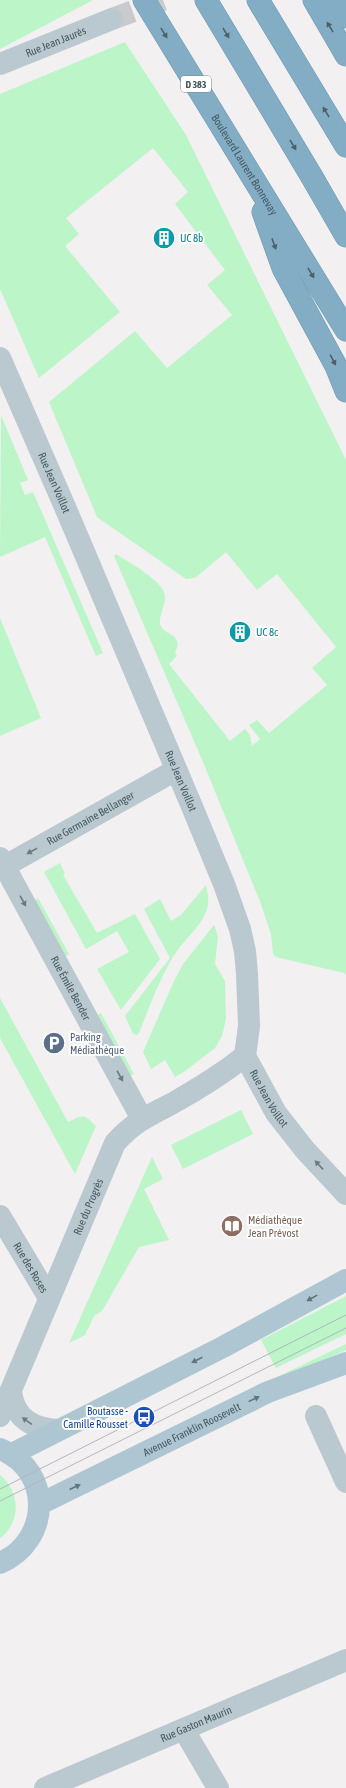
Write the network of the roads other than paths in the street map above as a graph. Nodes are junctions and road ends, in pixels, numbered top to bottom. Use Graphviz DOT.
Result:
graph roads {
  1 [pos="144,0"];
  2 [pos="206,0"];
  3 [pos="258,0"];
  4 [pos="314,0"];
  5 [pos="334,0"];
  6 [pos="346,17"];
  7 [pos="112,19"];
  8 [pos="346,55"];
  9 [pos="0,64"];
  10 [pos="346,146"];
  11 [pos="247,168"];
  12 [pos="346,236"];
  13 [pos="346,330"];
  14 [pos="0,358"];
  15 [pos="346,391"];
  16 [pos="176,770"];
  17 [pos="2,862"];
  18 [pos="245,1056"];
  19 [pos="142,1118"];
  20 [pos="346,1194"];
  21 [pos="0,1216"];
  22 [pos="346,1280"];
  23 [pos="49,1298"];
  24 [pos="343,1366"];
  25 [pos="10,1392"];
  26 [pos="0,1416"];
  27 [pos="316,1416"];
  28 [pos="59,1430"];
  29 [pos="6,1451"];
  30 [pos="346,1482"];
  31 [pos="40,1504"];
  32 [pos="0,1563"];
  33 [pos="346,1660"];
  34 [pos="184,1730"];
  35 [pos="45,1788"];
  36 [pos="218,1788"];
  1 -- 11 [label="highway, Boulevard Laurent Bonnevay / D 383, one-way"];
  2 -- 12 [label="highway, one-way"];
  10 -- 3 [label="highway, one-way"];
  8 -- 4 [label="highway, one-way"];
  5 -- 6 [label="highway"];
  7 -- 9 [label="street, Rue Jean Jaurès"];
  11 -- 13 [label="highway, Boulevard Laurent Bonnevay / D 383, one-way"];
  11 -- 15 [label="highway, one-way"];
  14 -- 16 [label="street, Rue Jean Voillot"];
  16 -- 17 [label="street, Rue Germaine Bellanger, one-way"];
  16 -- 18 [label="street, Rue Jean Voillot"];
  17 -- 19 [label="street, Rue Émile Bender, one-way"];
  18 -- 19 [label="street, Rue du Progrès"];
  20 -- 18 [label="street, Rue Jean Voillot, one-way"];
  19 -- 23 [label="street, Rue du Progrès"];
  21 -- 23 [label="street, Rue des Roses"];
  22 -- 28 [label="main road, one-way"];
  23 -- 25 [label="street, Rue du Progrès"];
  31 -- 24 [label="main road, Avenue Franklin Roosevelt, one-way"];
  25 -- 26 [label="street, Rue du Progrès"];
  28 -- 25 [label="street, one-way"];
  27 -- 30 [label="street"];
  28 -- 29 [label="main road"];
  29 -- 31 [label="main road"];
  31 -- 32 [label="main road"];
  33 -- 34 [label="street, Rue Gaston Maurin"];
  34 -- 35 [label="street, Rue Gaston Maurin"];
  34 -- 36 [label="street"];
}
